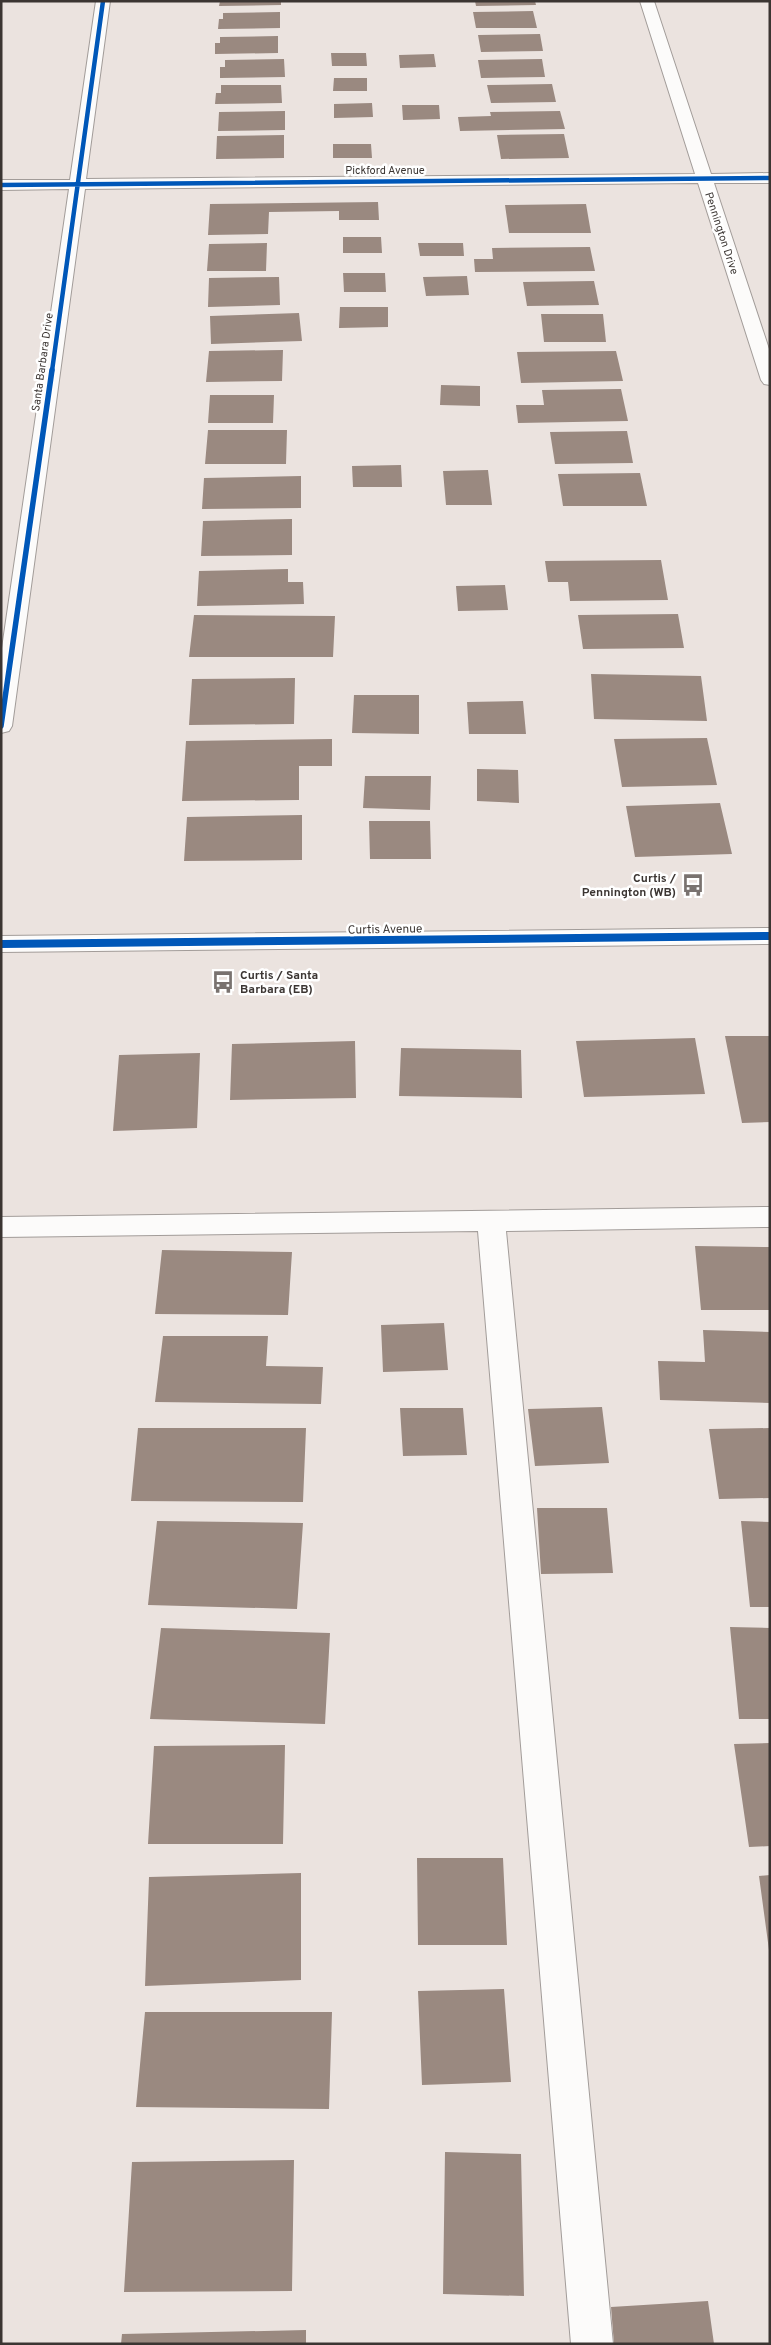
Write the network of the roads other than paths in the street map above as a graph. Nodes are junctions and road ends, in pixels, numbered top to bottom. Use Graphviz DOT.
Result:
graph roads {
  1 [pos="103,1"];
  2 [pos="647,1"];
  3 [pos="770,178"];
  4 [pos="705,179"];
  5 [pos="1,184"];
  6 [pos="78,184"];
  7 [pos="770,380"];
  8 [pos="1,726"];
  9 [pos="770,936"];
  10 [pos="1,944"];
  11 [pos="770,1217"];
  12 [pos="491,1221"];
  13 [pos="1,1227"];
  14 [pos="592,2344"];
  1 -- 6 [label="street, Santa Barbara Drive"];
  2 -- 4 [label="street, Pennington Drive"];
  3 -- 4 [label="street, Pickford Avenue"];
  4 -- 6 [label="street, Pickford Avenue"];
  4 -- 7 [label="street, Pennington Drive"];
  5 -- 6 [label="street, Pickford Avenue"];
  6 -- 8 [label="street, Santa Barbara Drive"];
  9 -- 10 [label="street, Curtis Avenue"];
  11 -- 12 [label="street"];
  12 -- 13 [label="street"];
  12 -- 14 [label="street"];
}
